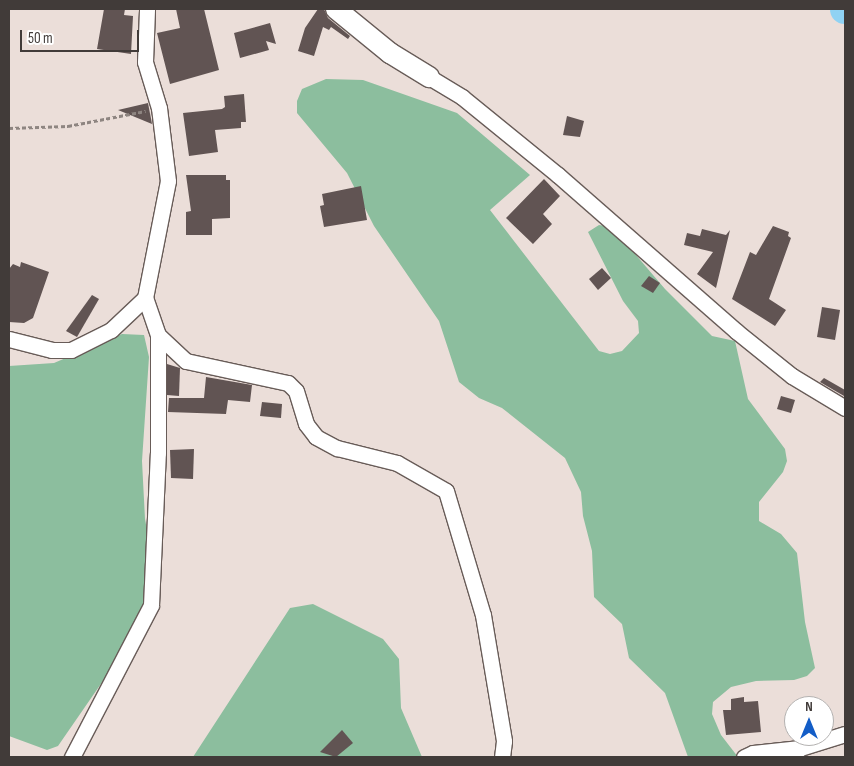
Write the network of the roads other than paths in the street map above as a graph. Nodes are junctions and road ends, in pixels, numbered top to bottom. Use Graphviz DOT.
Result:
graph roads {
  1 [pos="147,9"];
  2 [pos="336,9"];
  3 [pos="429,78"];
  4 [pos="145,298"];
  5 [pos="158,336"];
  6 [pos="9,339"];
  7 [pos="845,408"];
  8 [pos="845,734"];
  9 [pos="796,753"];
  10 [pos="72,757"];
  11 [pos="502,757"];
  12 [pos="744,757"];
  1 -- 4 [label="street"];
  2 -- 3 [label="street"];
  3 -- 7 [label="street"];
  4 -- 5 [label="street"];
  4 -- 6 [label="street"];
  5 -- 10 [label="street"];
  5 -- 11 [label="street"];
  8 -- 9 [label="street"];
  9 -- 12 [label="street"];
}
